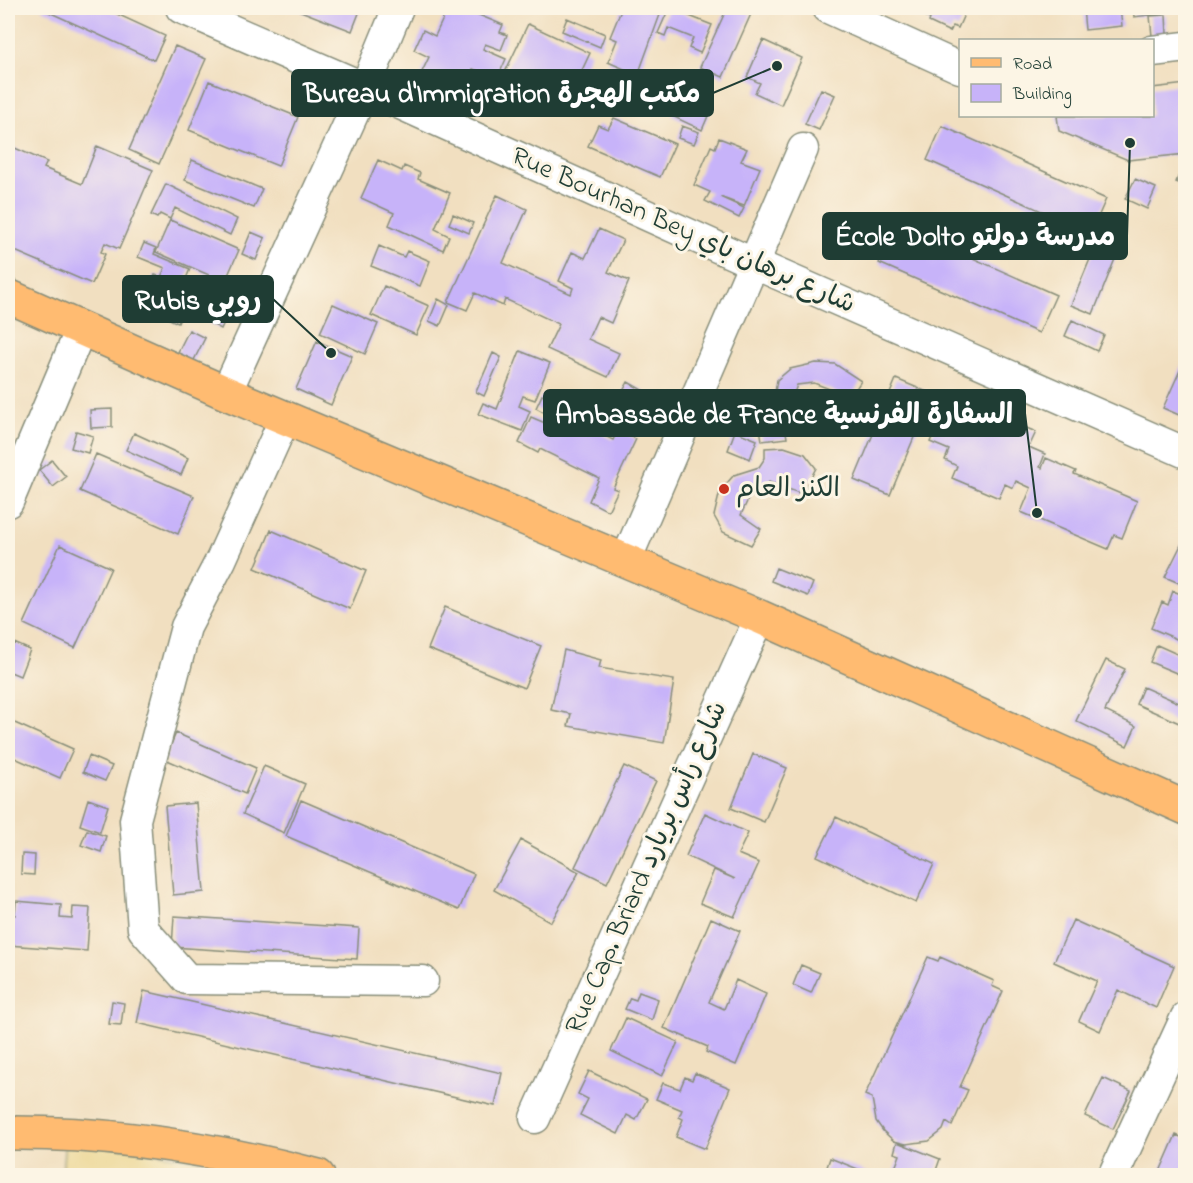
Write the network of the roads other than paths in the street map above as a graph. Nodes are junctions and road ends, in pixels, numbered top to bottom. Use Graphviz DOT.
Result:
graph roads {
  1 [pos="181,8"];
  2 [pos="398,8"];
  3 [pos="828,8"];
  4 [pos="1185,47"];
  5 [pos="1154,51"];
  6 [pos="959,68"];
  7 [pos="365,88"];
  8 [pos="803,149"];
  9 [pos="755,264"];
  10 [pos="8,296"];
  11 [pos="81,329"];
  12 [pos="226,393"];
  13 [pos="285,418"];
  14 [pos="1185,453"];
  15 [pos="8,502"];
  16 [pos="626,560"];
  17 [pos="760,617"];
  18 [pos="1185,808"];
  19 [pos="423,981"];
  20 [pos="1185,1017"];
  21 [pos="535,1118"];
  22 [pos="8,1133"];
  23 [pos="318,1176"];
  24 [pos="1113,1176"];
  1 -- 7 [label="street, Rue Bourhan Bey شارع برهان باي"];
  2 -- 7 [label="street"];
  3 -- 6 [label="street"];
  4 -- 5 [label="street"];
  7 -- 9 [label="street, Rue Bourhan Bey شارع برهان باي"];
  7 -- 12 [label="street"];
  8 -- 9 [label="street"];
  9 -- 14 [label="street, Rue Bourhan Bey شارع برهان باي"];
  9 -- 16 [label="street"];
  10 -- 11 [label="main road"];
  11 -- 12 [label="main road"];
  11 -- 15 [label="street"];
  12 -- 13 [label="main road"];
  13 -- 16 [label="main road"];
  13 -- 19 [label="street"];
  16 -- 17 [label="main road"];
  17 -- 18 [label="main road"];
  17 -- 21 [label="street, Rue Cap. Briard شارع رأس بريارد"];
  20 -- 24 [label="street"];
  22 -- 23 [label="main road"];
}
